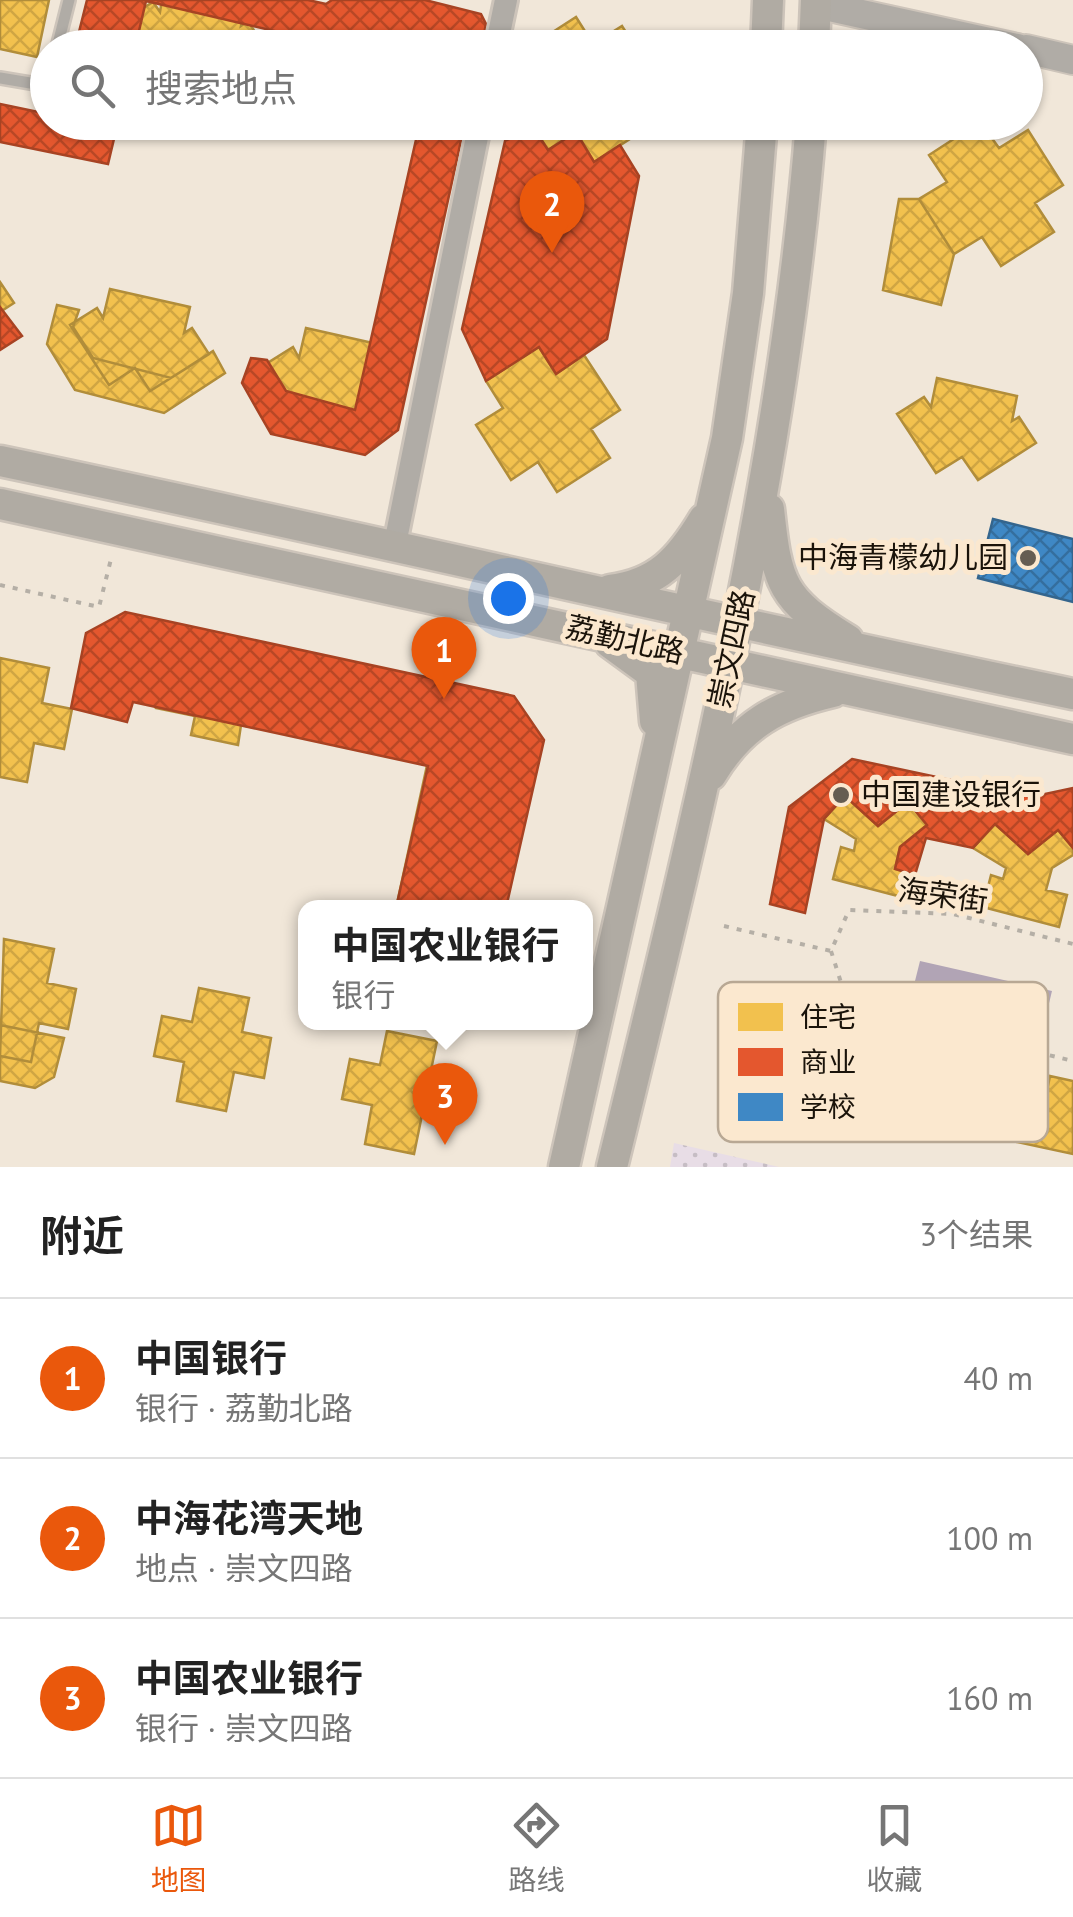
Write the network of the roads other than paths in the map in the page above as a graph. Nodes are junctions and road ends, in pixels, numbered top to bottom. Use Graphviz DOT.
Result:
graph roads {
  1 [pos="69,0"];
  2 [pos="506,0"];
  3 [pos="768,0"];
  4 [pos="816,2"];
  5 [pos="62,30"];
  6 [pos="500,30"];
  7 [pos="767,30"];
  8 [pos="815,30"];
  9 [pos="938,30"];
  10 [pos="1043,54"];
  11 [pos="1073,60"];
  12 [pos="0,78"];
  13 [pos="30,83"];
  14 [pos="476,140"];
  15 [pos="761,140"];
  16 [pos="809,140"];
  17 [pos="727,438"];
  18 [pos="772,444"];
  19 [pos="0,461"];
  20 [pos="766,479"];
  21 [pos="0,504"];
  22 [pos="713,504"];
  23 [pos="395,544"];
  24 [pos="589,593"];
  25 [pos="689,612"];
  26 [pos="738,622"];
  27 [pos="580,628"];
  28 [pos="868,652"];
  29 [pos="680,653"];
  30 [pos="730,665"];
  31 [pos="954,670"];
  32 [pos="841,690"];
  33 [pos="1073,694"];
  34 [pos="942,712"];
  35 [pos="1073,739"];
  36 [pos="651,784"];
  37 [pos="698,794"];
  38 [pos="643,820"];
  39 [pos="691,832"];
  40 [pos="564,1167"];
  41 [pos="612,1167"];
  1 -- 5 [label="lane"];
  2 -- 6 [label="street"];
  3 -- 7 [label="main road"];
  4 -- 8 [label="main road"];
  4 -- 9 [label="street"];
  10 -- 11 [label="street"];
  12 -- 13 [label="lane"];
  14 -- 23 [label="street"];
  15 -- 17 [label="main road, 崇文四路"];
  16 -- 18 [label="main road, 崇文四路"];
  17 -- 18 [label="main road"];
  17 -- 22 [label="main road, 崇文四路"];
  18 -- 20 [label="main road, 崇文四路"];
  19 -- 23 [label="main road, 荔勤北路"];
  20 -- 26 [label="main road, 崇文四路"];
  20 -- 28 [label="main road"];
  21 -- 27 [label="main road, 荔勤北路"];
  22 -- 24 [label="main road"];
  22 -- 25 [label="main road, 崇文四路"];
  23 -- 24 [label="main road, 荔勤北路"];
  24 -- 25 [label="main road, 荔勤北路"];
  25 -- 26 [label="main road, 荔勤北路"];
  25 -- 29 [label="main road, 崇文四路"];
  26 -- 28 [label="main road, 荔勤北路"];
  26 -- 30 [label="main road, 崇文四路"];
  27 -- 29 [label="main road, 荔勤北路"];
  27 -- 36 [label="main road"];
  28 -- 31 [label="main road, 荔勤北路"];
  29 -- 30 [label="main road, 荔勤北路"];
  29 -- 36 [label="main road, 崇文四路"];
  30 -- 32 [label="main road, 荔勤北路"];
  30 -- 37 [label="main road, 崇文四路"];
  31 -- 33 [label="main road, 荔勤北路"];
  31 -- 34 [label="street"];
  32 -- 34 [label="main road, 荔勤北路"];
  32 -- 37 [label="main road"];
  34 -- 35 [label="main road, 荔勤北路"];
  36 -- 38 [label="main road, 崇文四路"];
  37 -- 39 [label="main road, 崇文四路"];
  38 -- 39 [label="main road"];
  38 -- 40 [label="main road, 崇文四路"];
  39 -- 41 [label="main road, 崇文四路"];
}
